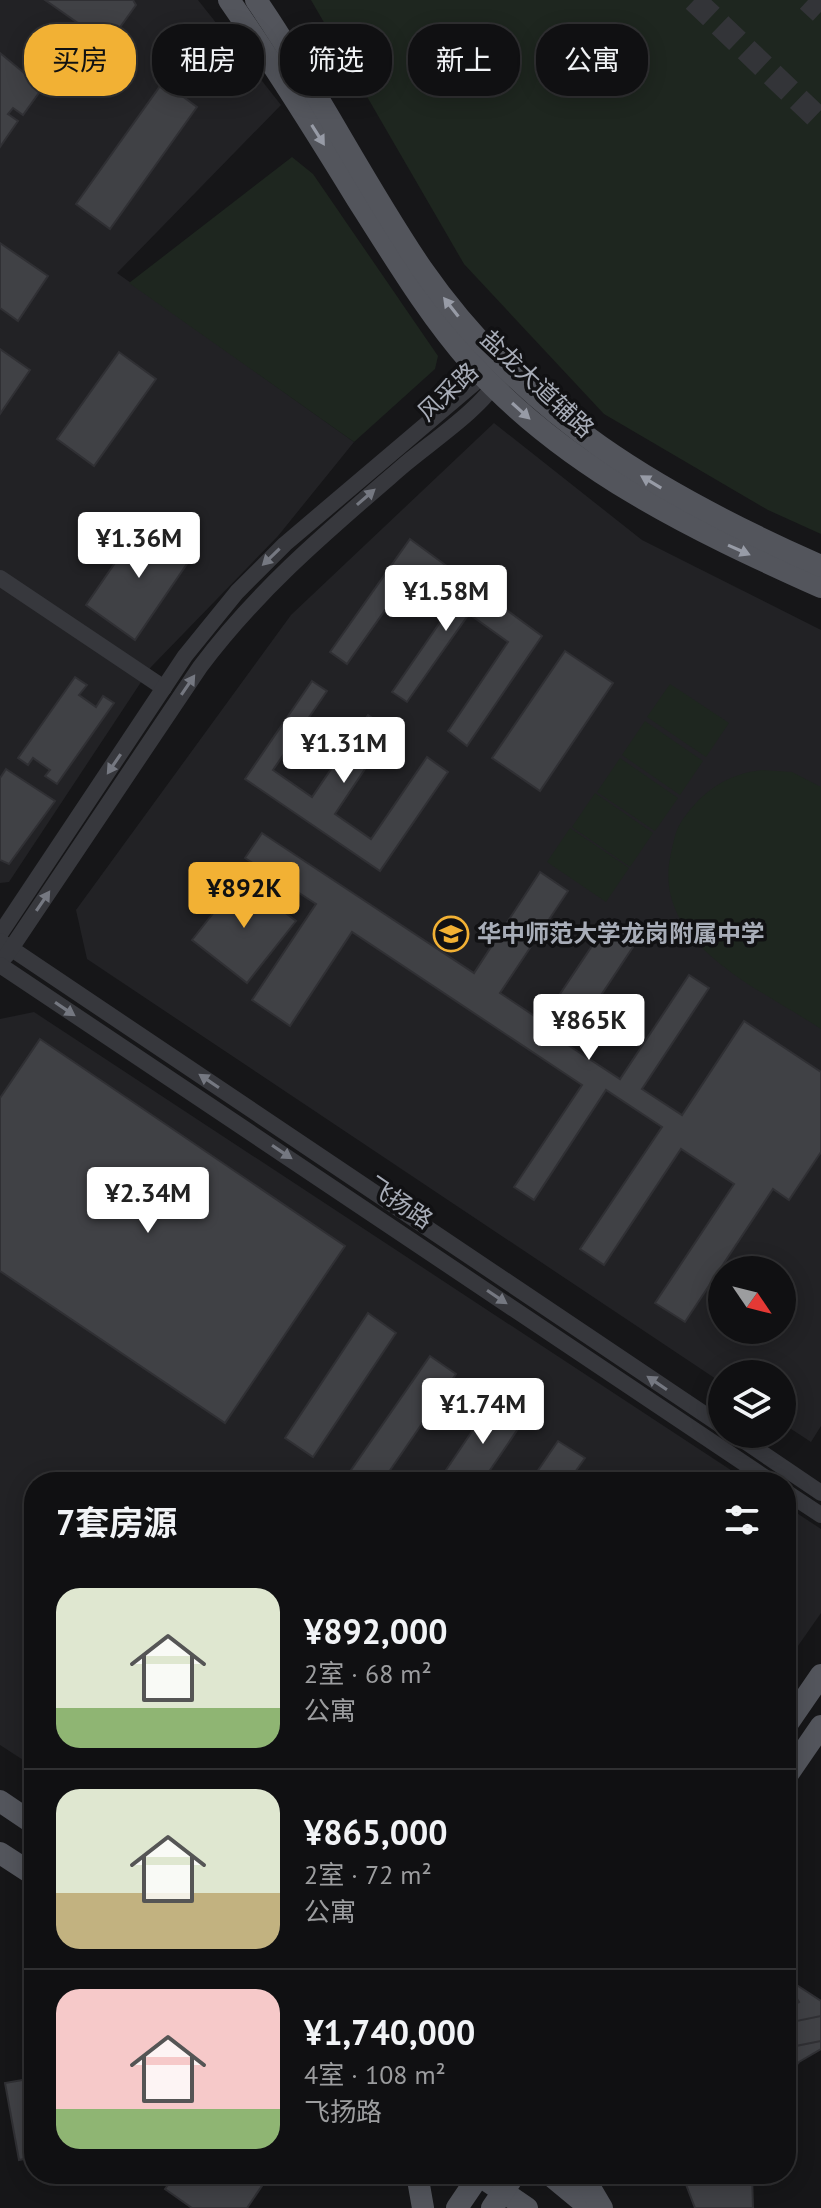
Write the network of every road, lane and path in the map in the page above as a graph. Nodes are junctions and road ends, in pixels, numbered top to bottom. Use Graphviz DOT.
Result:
graph roads {
  1 [pos="229,0"];
  2 [pos="256,0"];
  3 [pos="493,375"];
  4 [pos="821,566"];
  5 [pos="0,578"];
  6 [pos="821,587"];
  7 [pos="164,688"];
  8 [pos="0,934"];
  9 [pos="6,945"];
  10 [pos="0,966"];
  11 [pos="708,1417"];
  12 [pos="755,1448"];
  13 [pos="757,1472"];
  14 [pos="790,1472"];
  15 [pos="796,1476"];
  16 [pos="821,1493"];
  17 [pos="796,1499"];
  18 [pos="821,1515"];
  19 [pos="821,1675"];
  20 [pos="796,1711"];
  21 [pos="821,1726"];
  22 [pos="796,1762"];
  23 [pos="0,1801"];
  24 [pos="24,1817"];
  25 [pos="0,1853"];
  26 [pos="24,1869"];
  27 [pos="419,2184"];
  28 [pos="473,2184"];
  29 [pos="561,2184"];
  30 [pos="588,2184"];
  31 [pos="503,2191"];
  32 [pos="423,2208"];
  33 [pos="457,2208"];
  34 [pos="527,2208"];
  35 [pos="590,2208"];
  36 [pos="602,2208"];
  1 -- 3 [label="main road, 盐龙大道辅路, one-way"];
  3 -- 2 [label="main road, 盐龙大道辅路, one-way"];
  4 -- 3 [label="main road, 盐龙大道辅路, one-way"];
  3 -- 6 [label="main road, 盐龙大道辅路, one-way"];
  3 -- 7 [label="street, 风采路, one-way"];
  9 -- 3 [label="street, 风采路, one-way"];
  5 -- 7 [label="street"];
  7 -- 8 [label="street, 风采路, one-way"];
  9 -- 10 [label="street, 风采路"];
  11 -- 9 [label="street, 飞扬路, one-way"];
  10 -- 13 [label="street, 飞扬路, one-way"];
  12 -- 14 [label="street"];
  15 -- 16 [label="street"];
  17 -- 18 [label="street"];
  19 -- 20 [label="main road"];
  21 -- 22 [label="main road"];
  23 -- 24 [label="main road"];
  25 -- 26 [label="main road"];
  27 -- 32 [label="main road"];
  28 -- 33 [label="main road"];
  29 -- 35 [label="main road"];
  30 -- 36 [label="main road"];
  31 -- 34 [label="main road"];
}
